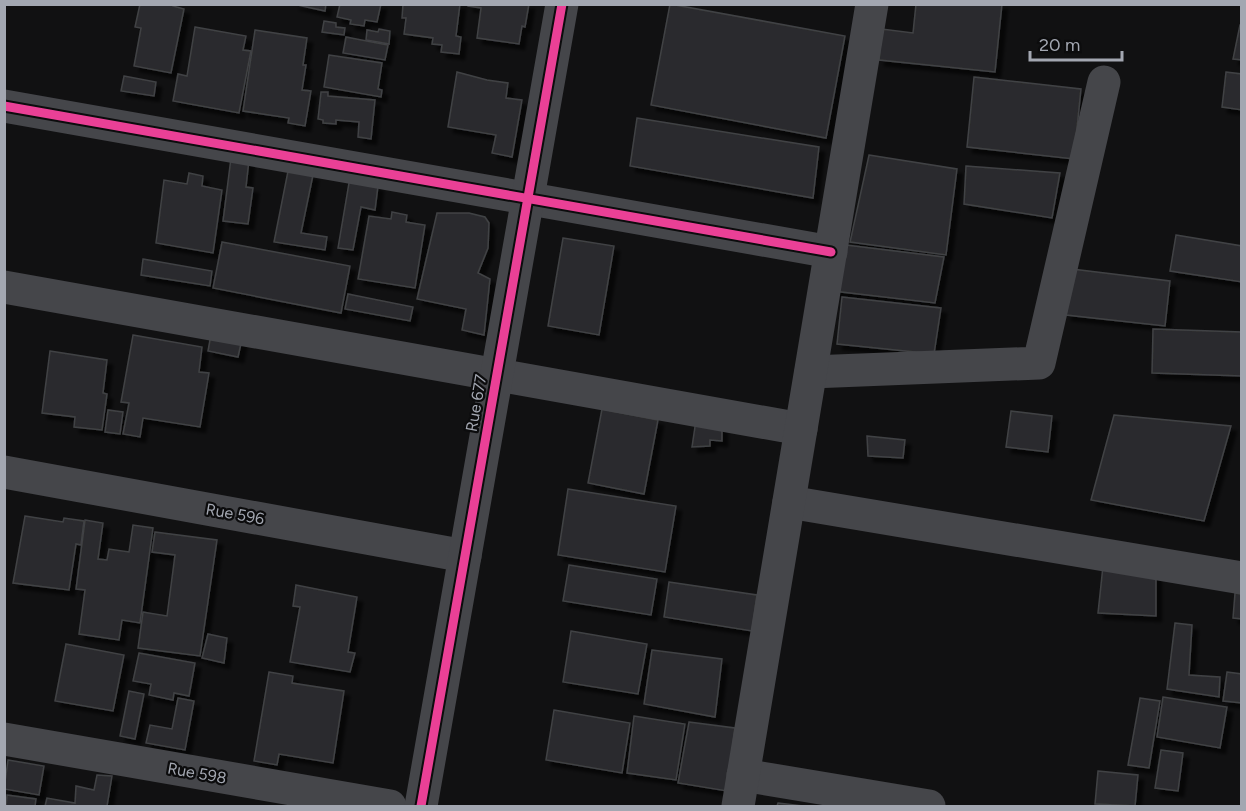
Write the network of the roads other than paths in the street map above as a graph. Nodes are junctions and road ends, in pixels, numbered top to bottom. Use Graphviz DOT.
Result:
graph roads {
  1 [pos="562,4"];
  2 [pos="866,6"];
  3 [pos="1104,82"];
  4 [pos="4,106"];
  5 [pos="527,198"];
  6 [pos="831,252"];
  7 [pos="4,287"];
  8 [pos="811,372"];
  9 [pos="497,374"];
  10 [pos="801,429"];
  11 [pos="4,472"];
  12 [pos="789,502"];
  13 [pos="465,556"];
  14 [pos="1242,578"];
  15 [pos="4,739"];
  16 [pos="743,775"];
  17 [pos="390,807"];
  18 [pos="421,807"];
  19 [pos="738,807"];
  20 [pos="929,807"];
  1 -- 5 [label="street, Rue 677"];
  2 -- 6 [label="street"];
  3 -- 8 [label="street"];
  4 -- 5 [label="street"];
  5 -- 6 [label="street"];
  5 -- 9 [label="street, Rue 677"];
  6 -- 8 [label="street"];
  7 -- 9 [label="street"];
  8 -- 10 [label="street"];
  9 -- 10 [label="street"];
  9 -- 13 [label="street, Rue 677"];
  10 -- 12 [label="street"];
  11 -- 13 [label="street, Rue 596"];
  12 -- 14 [label="street"];
  12 -- 16 [label="street"];
  13 -- 18 [label="street, Rue 677"];
  15 -- 17 [label="street, Rue 598"];
  16 -- 19 [label="street"];
  16 -- 20 [label="street"];
}
